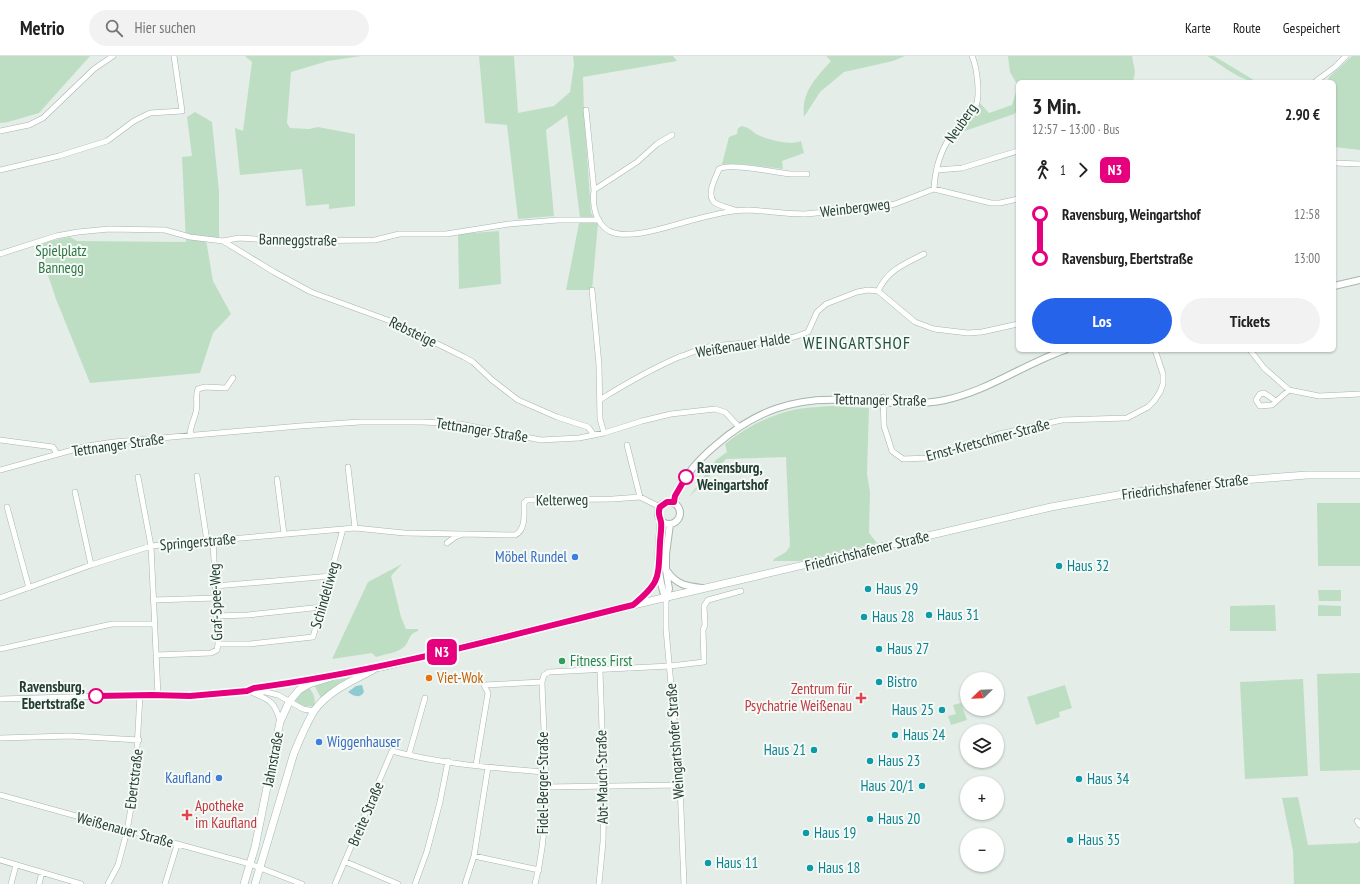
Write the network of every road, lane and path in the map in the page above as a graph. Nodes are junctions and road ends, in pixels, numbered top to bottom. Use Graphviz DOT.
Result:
graph roads {
  1 [pos="113,56"];
  2 [pos="174,56"];
  3 [pos="972,56"];
  4 [pos="1346,56"];
  5 [pos="1318,80"];
  6 [pos="586,110"];
  7 [pos="0,131"];
  8 [pos="672,134"];
  9 [pos="1016,152"];
  10 [pos="1336,163"];
  11 [pos="1360,164"];
  12 [pos="0,170"];
  13 [pos="937,170"];
  14 [pos="807,174"];
  15 [pos="934,189"];
  16 [pos="594,190"];
  17 [pos="1016,200"];
  18 [pos="736,211"];
  19 [pos="599,220"];
  20 [pos="223,241"];
  21 [pos="0,254"];
  22 [pos="924,254"];
  23 [pos="1360,280"];
  24 [pos="1336,286"];
  25 [pos="592,290"];
  26 [pos="878,291"];
  27 [pos="1016,324"];
  28 [pos="1059,352"];
  29 [pos="1156,352"];
  30 [pos="1252,352"];
  31 [pos="233,378"];
  32 [pos="1289,390"];
  33 [pos="1360,394"];
  34 [pos="601,400"];
  35 [pos="883,400"];
  36 [pos="1276,401"];
  37 [pos="739,427"];
  38 [pos="604,433"];
  39 [pos="190,435"];
  40 [pos="594,436"];
  41 [pos="0,440"];
  42 [pos="627,445"];
  43 [pos="58,454"];
  44 [pos="348,467"];
  45 [pos="0,470"];
  46 [pos="1360,475"];
  47 [pos="197,476"];
  48 [pos="138,477"];
  49 [pos="277,479"];
  50 [pos="75,492"];
  51 [pos="640,497"];
  52 [pos="674,502"];
  53 [pos="7,507"];
  54 [pos="660,507"];
  55 [pos="661,520"];
  56 [pos="670,524"];
  57 [pos="355,528"];
  58 [pos="343,529"];
  59 [pos="404,533"];
  60 [pos="284,534"];
  61 [pos="463,534"];
  62 [pos="213,540"];
  63 [pos="207,541"];
  64 [pos="447,543"];
  65 [pos="151,546"];
  66 [pos="91,565"];
  67 [pos="659,569"];
  68 [pos="666,570"];
  69 [pos="331,576"];
  70 [pos="215,586"];
  71 [pos="29,588"];
  72 [pos="709,588"];
  73 [pos="741,591"];
  74 [pos="0,598"];
  75 [pos="216,598"];
  76 [pos="666,599"];
  77 [pos="153,600"];
  78 [pos="633,605"];
  79 [pos="322,607"];
  80 [pos="216,616"];
  81 [pos="154,624"];
  82 [pos="218,644"];
  83 [pos="0,649"];
  84 [pos="156,655"];
  85 [pos="670,666"];
  86 [pos="381,667"];
  87 [pos="600,671"];
  88 [pos="329,677"];
  89 [pos="542,682"];
  90 [pos="247,691"];
  91 [pos="140,695"];
  92 [pos="158,695"];
  93 [pos="425,698"];
  94 [pos="0,699"];
  95 [pos="289,702"];
  96 [pos="314,711"];
  97 [pos="280,722"];
  98 [pos="0,738"];
  99 [pos="139,740"];
  100 [pos="409,754"];
  101 [pos="448,761"];
  102 [pos="476,765"];
  103 [pos="488,767"];
  104 [pos="544,772"];
  105 [pos="680,785"];
  106 [pos="544,787"];
  107 [pos="604,787"];
  108 [pos="0,795"];
  109 [pos="126,831"];
  110 [pos="177,845"];
  111 [pos="474,856"];
  112 [pos="0,860"];
  113 [pos="346,862"];
  114 [pos="250,864"];
  115 [pos="16,865"];
  116 [pos="260,868"];
  117 [pos="539,870"];
  118 [pos="42,872"];
  119 [pos="69,882"];
  120 [pos="11,884"];
  121 [pos="39,884"];
  122 [pos="81,884"];
  123 [pos="108,884"];
  124 [pos="165,884"];
  125 [pos="244,884"];
  126 [pos="255,884"];
  127 [pos="302,884"];
  128 [pos="336,884"];
  129 [pos="398,884"];
  130 [pos="415,884"];
  131 [pos="465,884"];
  132 [pos="535,884"];
  133 [pos="599,884"];
  134 [pos="684,884"];
  1 -- 7 [label="street"];
  2 -- 12 [label="street"];
  3 -- 13 [label="street, Neuberg"];
  4 -- 5 [label="street"];
  6 -- 16 [label="street, Weinbergweg"];
  8 -- 16 [label="street"];
  9 -- 13 [label="street"];
  10 -- 11 [label="street"];
  13 -- 15 [label="street, Neuberg"];
  14 -- 18 [label="street, Weinbergweg"];
  15 -- 17 [label="street"];
  15 -- 18 [label="street, Weinbergweg"];
  16 -- 19 [label="street, Weinbergweg"];
  18 -- 19 [label="street, Weinbergweg"];
  19 -- 20 [label="street, Banneggstraße"];
  20 -- 21 [label="street, Banneggstraße"];
  20 -- 40 [label="street, Rebsteige"];
  22 -- 26 [label="street"];
  23 -- 24 [label="street"];
  25 -- 34 [label="street"];
  26 -- 27 [label="street"];
  26 -- 34 [label="street, Weißenauer Halde"];
  28 -- 35 [label="street, Tettnanger Straße"];
  29 -- 35 [label="street, Ernst-Kretschmer-Straße"];
  30 -- 32 [label="street"];
  31 -- 39 [label="street"];
  32 -- 33 [label="street"];
  32 -- 36 [label="street"];
  34 -- 38 [label="street"];
  35 -- 37 [label="street, Tettnanger Straße"];
  37 -- 38 [label="street, Tettnanger Straße"];
  37 -- 52 [label="street, Tettnanger Straße"];
  38 -- 40 [label="street, Tettnanger Straße"];
  39 -- 40 [label="street, Tettnanger Straße"];
  39 -- 43 [label="street, Tettnanger Straße"];
  41 -- 43 [label="street"];
  42 -- 51 [label="street"];
  43 -- 45 [label="street, Tettnanger Straße"];
  44 -- 57 [label="street"];
  46 -- 72 [label="main road, Friedrichshafener Straße"];
  47 -- 63 [label="street"];
  48 -- 65 [label="street"];
  49 -- 60 [label="street"];
  50 -- 66 [label="street"];
  51 -- 54 [label="street"];
  51 -- 61 [label="street, Kelterweg"];
  52 -- 54 [label="street"];
  52 -- 56 [label="street"];
  53 -- 71 [label="street"];
  54 -- 55 [label="street"];
  55 -- 56 [label="street"];
  55 -- 67 [label="street"];
  56 -- 68 [label="street"];
  57 -- 58 [label="street, Springerstraße"];
  57 -- 59 [label="street, Springerstraße"];
  58 -- 60 [label="street, Springerstraße"];
  58 -- 69 [label="street, Schindeliweg"];
  59 -- 61 [label="street, Kelterweg"];
  60 -- 62 [label="street, Springerstraße"];
  61 -- 64 [label="street"];
  62 -- 63 [label="street, Springerstraße"];
  62 -- 70 [label="street, Graf-Spee-Weg"];
  63 -- 65 [label="street, Springerstraße"];
  65 -- 66 [label="street, Springerstraße"];
  65 -- 77 [label="street"];
  66 -- 71 [label="street, Springerstraße"];
  67 -- 76 [label="street"];
  67 -- 78 [label="street"];
  68 -- 72 [label="street"];
  68 -- 76 [label="street"];
  69 -- 70 [label="street"];
  69 -- 79 [label="street, Schindeliweg"];
  70 -- 75 [label="street, Graf-Spee-Weg"];
  71 -- 74 [label="street, Springerstraße"];
  72 -- 76 [label="main road, Friedrichshafener Straße"];
  73 -- 85 [label="street"];
  75 -- 77 [label="street"];
  75 -- 80 [label="street, Graf-Spee-Weg"];
  76 -- 78 [label="main road, Friedrichshafener Straße"];
  76 -- 85 [label="street, Weingartshofer Straße"];
  77 -- 81 [label="street"];
  78 -- 86 [label="main road, Friedrichshafener Straße"];
  79 -- 80 [label="street"];
  79 -- 82 [label="street, Schindeliweg"];
  80 -- 82 [label="street, Graf-Spee-Weg"];
  81 -- 83 [label="street"];
  81 -- 84 [label="street"];
  82 -- 84 [label="street, Graf-Spee-Weg"];
  84 -- 92 [label="street"];
  85 -- 87 [label="street"];
  85 -- 105 [label="street, Weingartshofer Straße"];
  86 -- 88 [label="main road, Friedrichshafener Straße"];
  86 -- 96 [label="main road, Friedrichshafener Straße"];
  87 -- 89 [label="street"];
  87 -- 107 [label="street, Abt-Mauch-Straße"];
  88 -- 90 [label="street"];
  88 -- 95 [label="main road, Jahnstraße"];
  89 -- 102 [label="street"];
  89 -- 104 [label="street, Fidel-Berger-Straße"];
  90 -- 92 [label="street"];
  90 -- 95 [label="street"];
  90 -- 97 [label="street"];
  91 -- 92 [label="street"];
  91 -- 94 [label="street"];
  91 -- 99 [label="street, Ebertstraße"];
  93 -- 100 [label="street"];
  95 -- 96 [label="street"];
  95 -- 97 [label="main road, Jahnstraße"];
  96 -- 116 [label="main road, Jahnstraße"];
  97 -- 114 [label="main road, Jahnstraße"];
  98 -- 99 [label="street"];
  99 -- 109 [label="street, Ebertstraße"];
  100 -- 101 [label="street"];
  100 -- 113 [label="street, Breite Straße"];
  101 -- 102 [label="street"];
  101 -- 130 [label="street"];
  102 -- 103 [label="street"];
  103 -- 104 [label="street"];
  103 -- 111 [label="street"];
  104 -- 106 [label="street, Fidel-Berger-Straße"];
  105 -- 107 [label="street"];
  105 -- 134 [label="street, Weingartshofer Straße"];
  106 -- 107 [label="street"];
  106 -- 117 [label="street, Fidel-Berger-Straße"];
  107 -- 133 [label="street, Abt-Mauch-Straße"];
  108 -- 109 [label="street, Weißenauer Straße"];
  109 -- 110 [label="street, Weißenauer Straße"];
  109 -- 123 [label="street, Ebertstraße"];
  110 -- 114 [label="street, Weißenauer Straße"];
  110 -- 124 [label="street"];
  111 -- 117 [label="street"];
  111 -- 131 [label="street"];
  112 -- 115 [label="street"];
  113 -- 128 [label="street, Breite Straße"];
  113 -- 129 [label="street"];
  114 -- 116 [label="street"];
  114 -- 125 [label="main road, Jahnstraße"];
  115 -- 118 [label="street"];
  115 -- 120 [label="street"];
  116 -- 126 [label="main road, Jahnstraße"];
  116 -- 127 [label="street"];
  117 -- 132 [label="street, Fidel-Berger-Straße"];
  118 -- 119 [label="street"];
  118 -- 121 [label="street"];
  119 -- 122 [label="street"];
}
